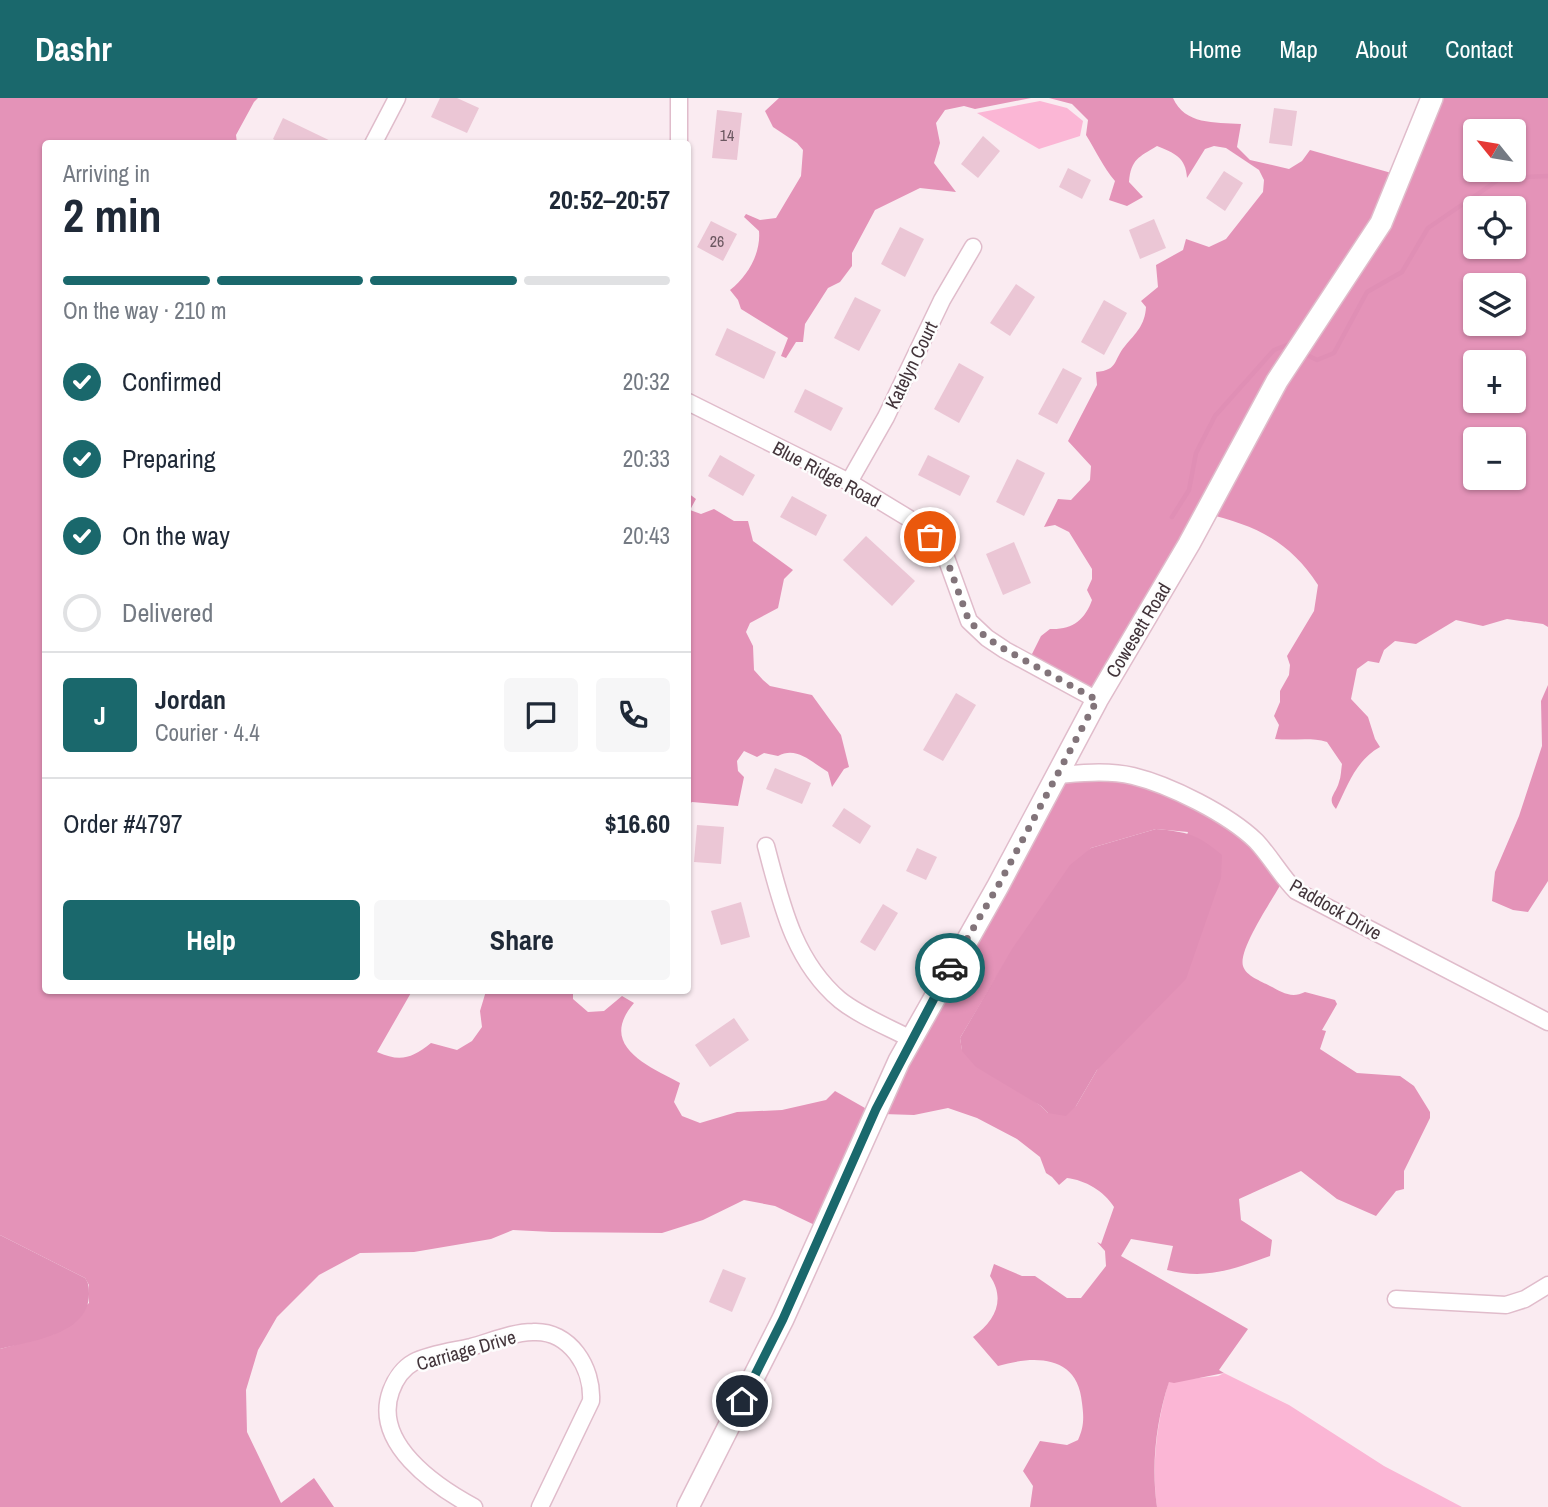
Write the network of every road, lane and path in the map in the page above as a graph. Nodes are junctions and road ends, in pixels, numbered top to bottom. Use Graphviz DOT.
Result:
graph roads {
  1 [pos="397,98"];
  2 [pos="679,98"];
  3 [pos="1432,98"];
  4 [pos="375,140"];
  5 [pos="679,140"];
  6 [pos="973,247"];
  7 [pos="691,403"];
  8 [pos="849,482"];
  9 [pos="1097,700"];
  10 [pos="1058,775"];
  11 [pos="766,846"];
  12 [pos="1548,1022"];
  13 [pos="911,1039"];
  14 [pos="1548,1285"];
  15 [pos="1396,1299"];
  16 [pos="474,1507"];
  17 [pos="540,1507"];
  18 [pos="688,1507"];
  1 -- 4 [label="street"];
  2 -- 5 [label="street"];
  3 -- 9 [label="main road, Cowesett Road"];
  6 -- 8 [label="street, Katelyn Court"];
  7 -- 8 [label="street, Blue Ridge Road"];
  8 -- 9 [label="street, Blue Ridge Road"];
  9 -- 10 [label="main road, Cowesett Road"];
  10 -- 12 [label="street, Paddock Drive"];
  10 -- 13 [label="main road, Cowesett Road"];
  11 -- 13 [label="street"];
  13 -- 18 [label="main road, Cowesett Road"];
  14 -- 15 [label="street"];
  16 -- 17 [label="street, Carriage Drive"];
}
